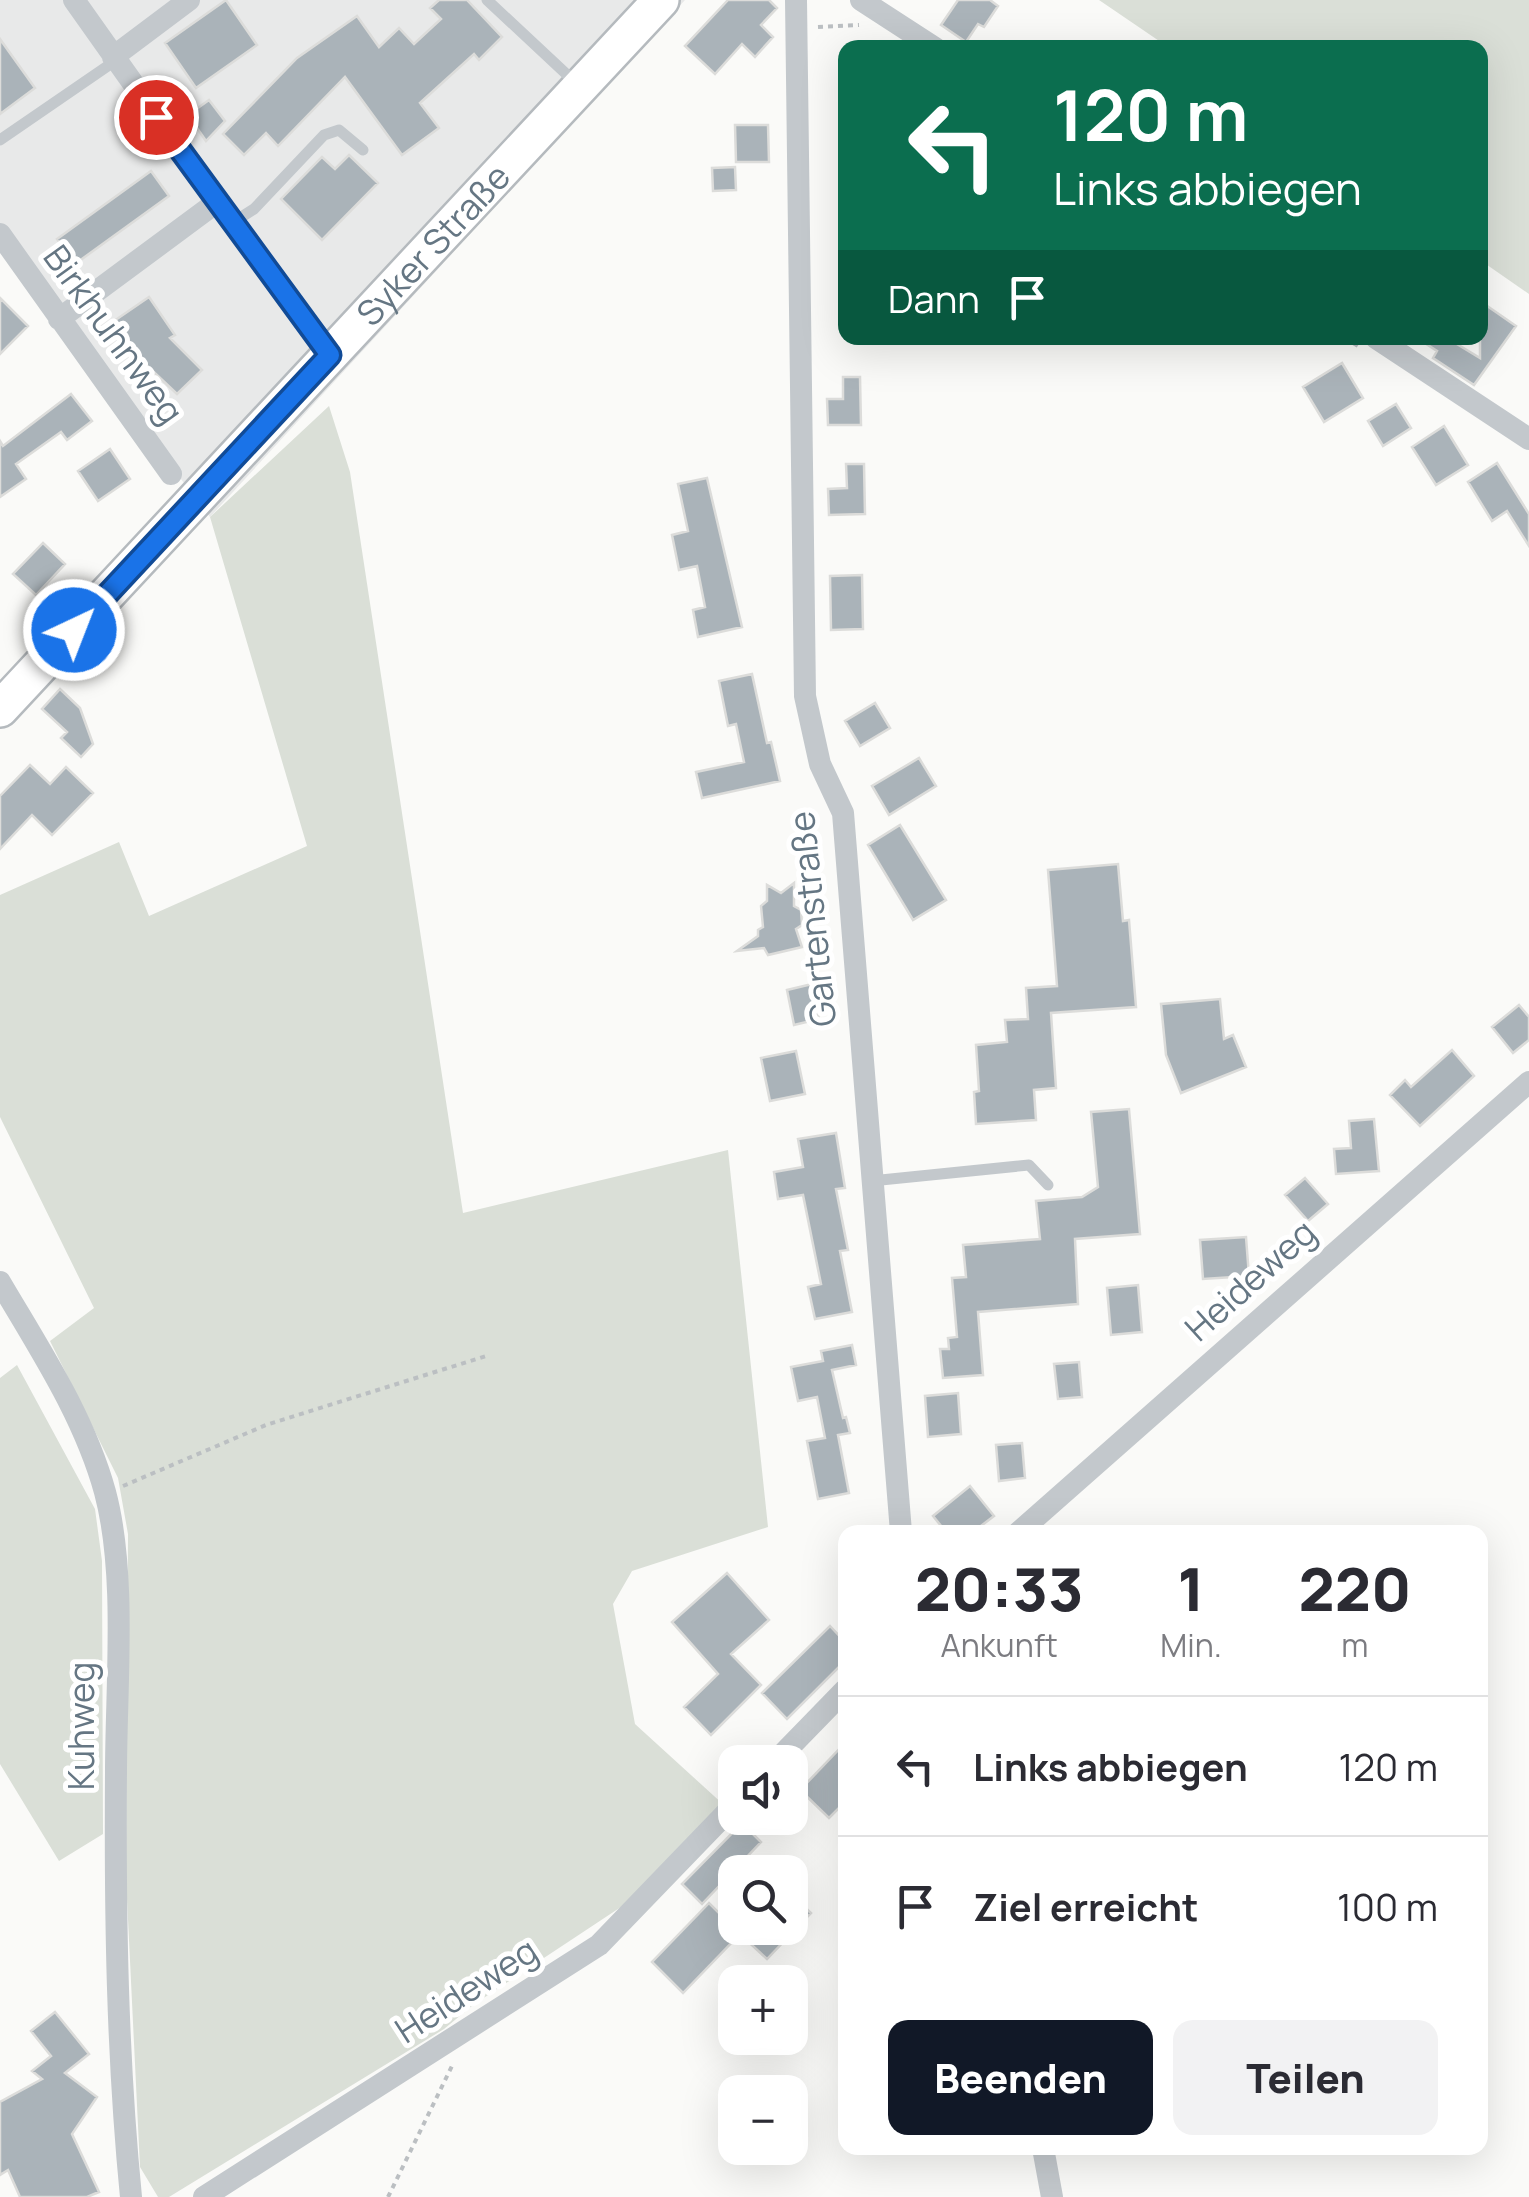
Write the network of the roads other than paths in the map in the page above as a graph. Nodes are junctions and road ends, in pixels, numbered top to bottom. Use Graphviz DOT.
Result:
graph roads {
  1 [pos="74,0"];
  2 [pos="189,0"];
  3 [pos="487,0"];
  4 [pos="661,0"];
  5 [pos="796,0"];
  6 [pos="861,0"];
  7 [pos="923,40"];
  8 [pos="114,59"];
  9 [pos="580,87"];
  10 [pos="0,140"];
  11 [pos="364,150"];
  12 [pos="216,202"];
  13 [pos="232,223"];
  14 [pos="0,234"];
  15 [pos="59,319"];
  16 [pos="1387,345"];
  17 [pos="330,355"];
  18 [pos="1529,438"];
  19 [pos="171,474"];
  20 [pos="0,709"];
  21 [pos="1529,1082"];
  22 [pos="872,1181"];
  23 [pos="1048,1185"];
  24 [pos="0,1282"];
  25 [pos="899,1525"];
  26 [pos="1027,1525"];
  27 [pos="838,1697"];
  28 [pos="792,1745"];
  29 [pos="718,1822"];
  30 [pos="1044,2155"];
  31 [pos="131,2197"];
  32 [pos="204,2197"];
  33 [pos="1052,2197"];
  1 -- 8 [label="street"];
  2 -- 8 [label="street"];
  3 -- 9 [label="lane"];
  4 -- 9 [label="main road, Syker Straße"];
  5 -- 22 [label="street, Gartenstraße"];
  6 -- 7 [label="street"];
  8 -- 10 [label="lane"];
  8 -- 12 [label="street"];
  9 -- 17 [label="main road, Syker Straße"];
  11 -- 13 [label="lane"];
  12 -- 13 [label="street"];
  12 -- 15 [label="street"];
  13 -- 17 [label="street"];
  14 -- 15 [label="street, Birkhuhnweg"];
  15 -- 19 [label="street, Birkhuhnweg"];
  16 -- 18 [label="street"];
  17 -- 20 [label="main road, Syker Straße"];
  21 -- 26 [label="street, Heideweg"];
  22 -- 23 [label="lane"];
  22 -- 25 [label="street, Gartenstraße"];
  24 -- 31 [label="street, Kuhweg"];
  27 -- 28 [label="street"];
  29 -- 32 [label="street, Heideweg"];
  30 -- 33 [label="street"];
}
